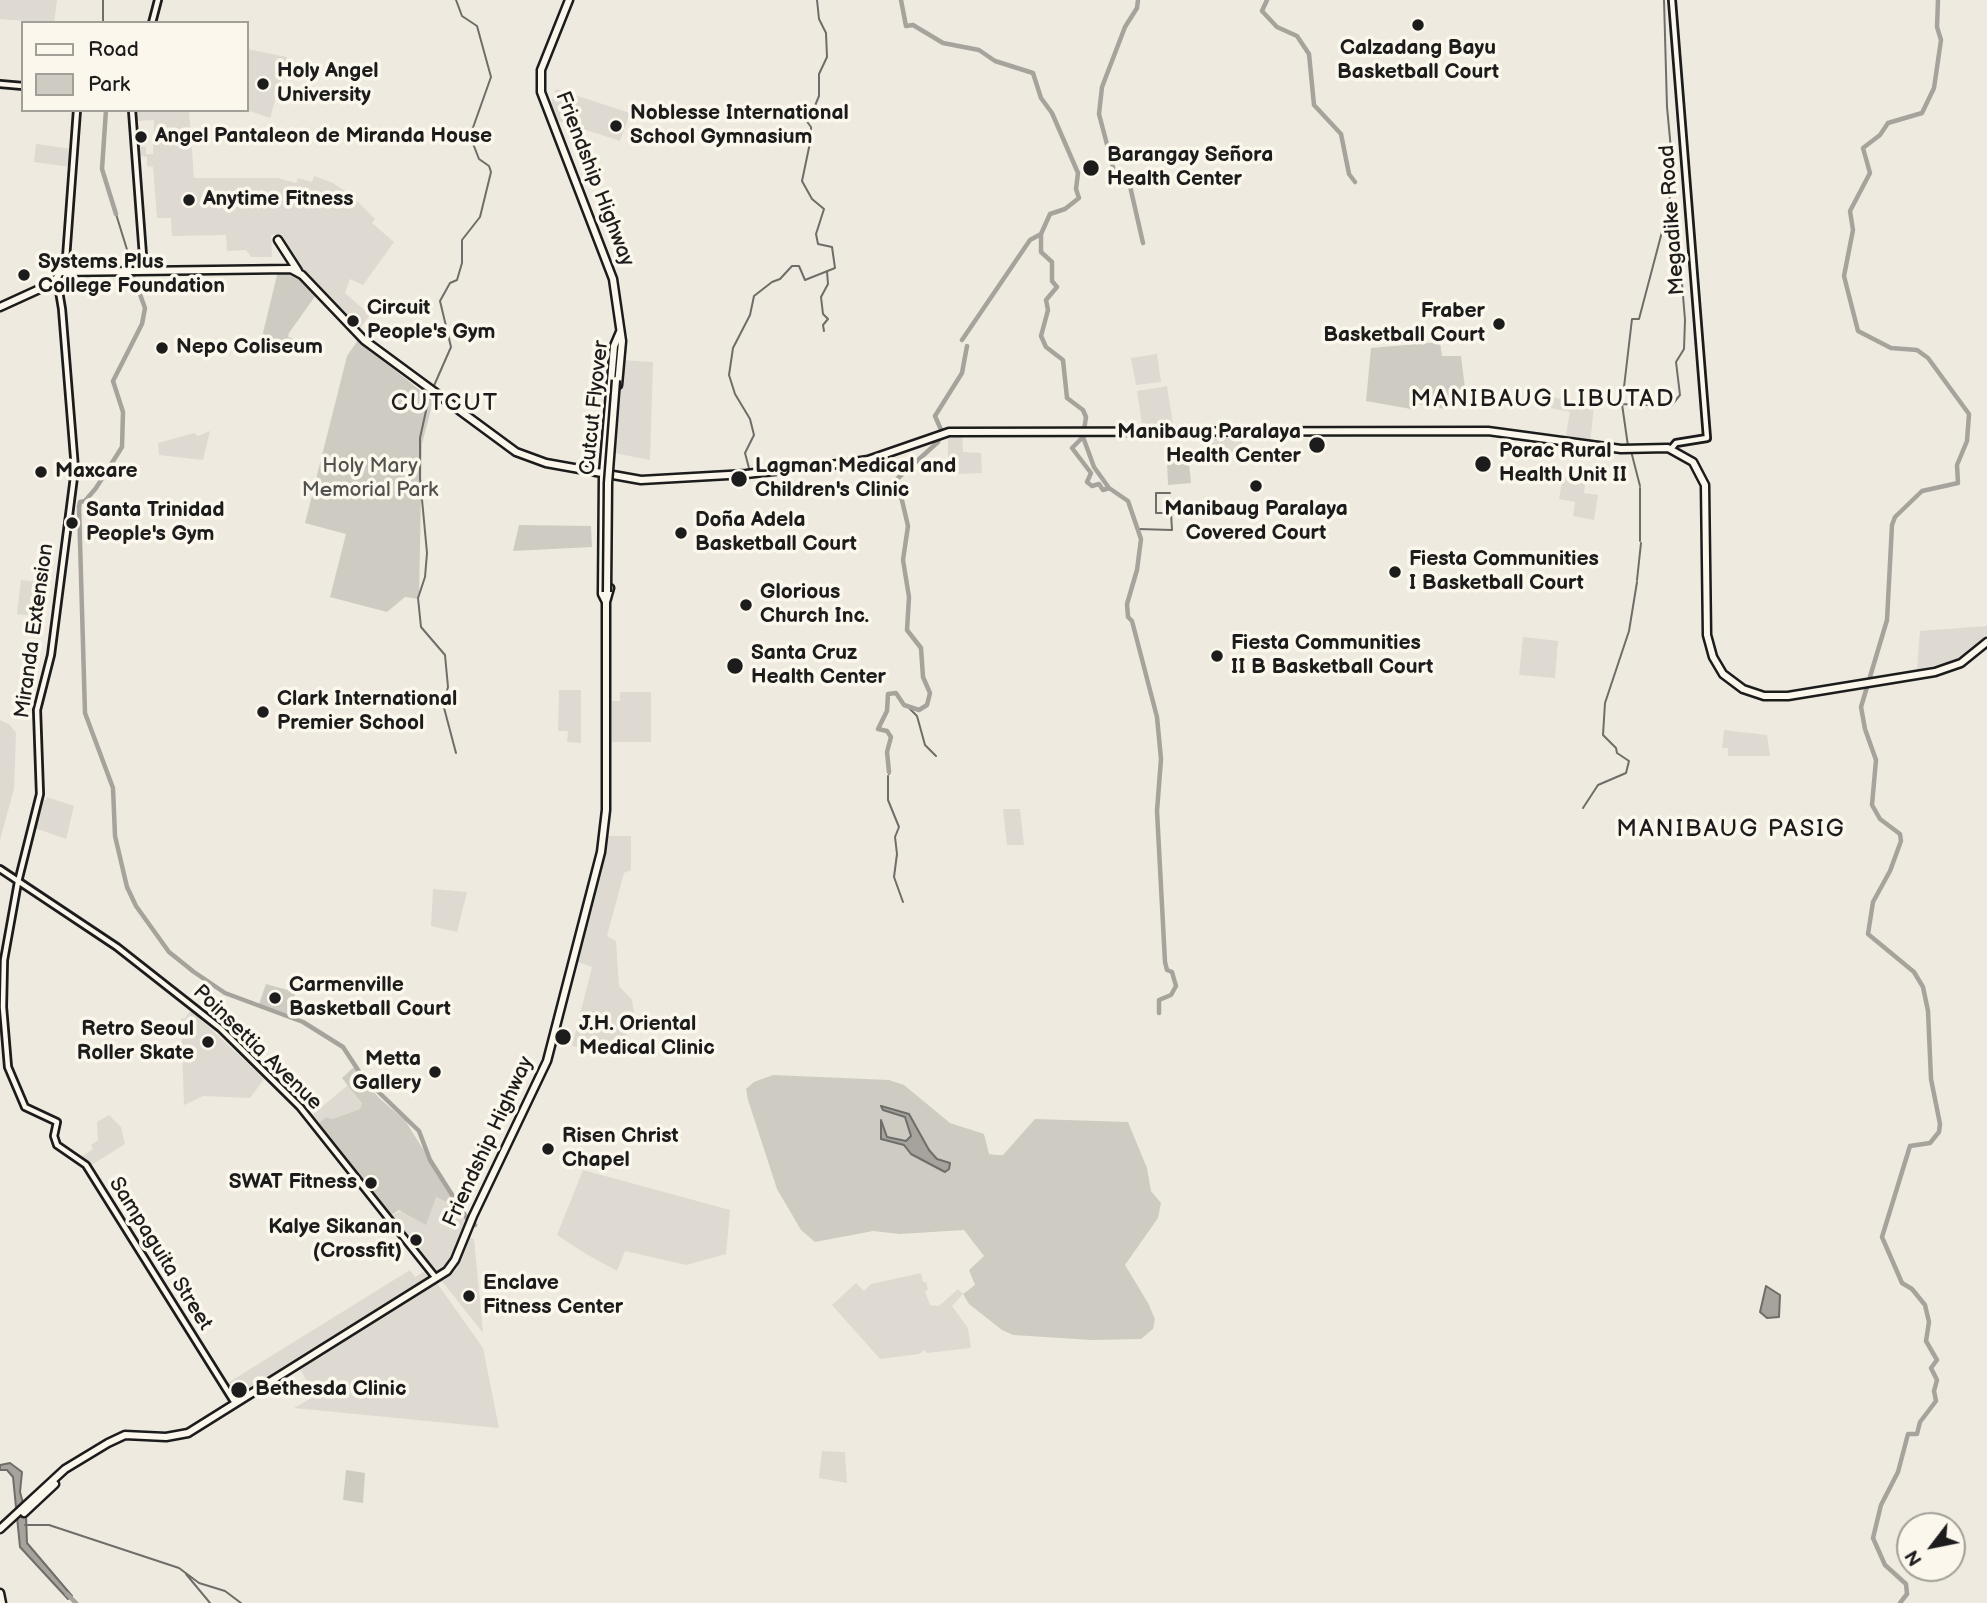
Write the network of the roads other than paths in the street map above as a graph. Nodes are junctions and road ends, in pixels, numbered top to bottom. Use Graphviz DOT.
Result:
graph roads {
  1 [pos="158,0"];
  2 [pos="569,0"];
  3 [pos="1672,0"];
  4 [pos="153,21"];
  5 [pos="0,84"];
  6 [pos="21,86"];
  7 [pos="77,112"];
  8 [pos="132,112"];
  9 [pos="278,240"];
  10 [pos="138,270"];
  11 [pos="302,275"];
  12 [pos="59,277"];
  13 [pos="0,307"];
  14 [pos="620,332"];
  15 [pos="1671,449"];
  16 [pos="607,473"];
  17 [pos="607,494"];
  18 [pos="606,602"];
  19 [pos="1987,642"];
  20 [pos="0,869"];
  21 [pos="18,882"];
  22 [pos="56,1129"];
  23 [pos="435,1277"];
  24 [pos="235,1403"];
  25 [pos="0,1532"];
  26 [pos="0,1593"];
  27 [pos="2,1603"];
  1 -- 4 [label="main road"];
  2 -- 14 [label="main road, Friendship Highway"];
  3 -- 15 [label="main road, Megadike Road"];
  5 -- 6 [label="main road"];
  7 -- 12 [label="main road, Miranda Extension"];
  8 -- 10 [label="main road"];
  9 -- 11 [label="main road"];
  10 -- 11 [label="main road"];
  10 -- 12 [label="main road"];
  11 -- 16 [label="main road"];
  12 -- 13 [label="main road"];
  12 -- 21 [label="main road, Miranda Extension"];
  14 -- 16 [label="main road, Friendship Highway"];
  14 -- 18 [label="main road, Cutcut Flyover, bridge"];
  15 -- 16 [label="main road"];
  15 -- 19 [label="main road"];
  16 -- 17 [label="main road, Friendship Highway"];
  16 -- 17 [label="main road, Friendship Highway"];
  17 -- 18 [label="main road, Friendship Highway"];
  18 -- 23 [label="main road, Friendship Highway"];
  20 -- 21 [label="main road, Poinsettia Avenue"];
  21 -- 22 [label="main road, Miranda Extension"];
  21 -- 23 [label="main road, Poinsettia Avenue"];
  22 -- 24 [label="main road, Sampaguita Street"];
  23 -- 24 [label="main road, Friendship Highway"];
  24 -- 25 [label="main road, Friendship Highway"];
  26 -- 27 [label="main road"];
}
